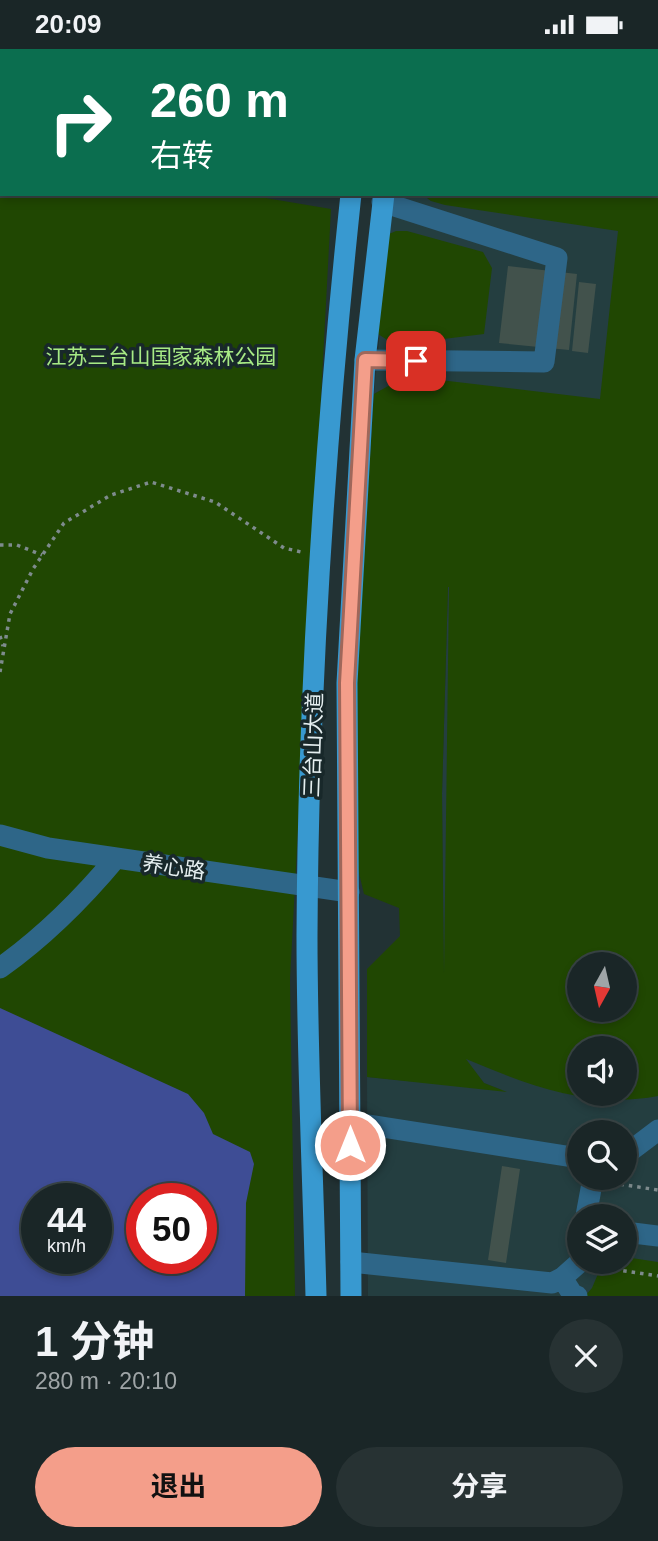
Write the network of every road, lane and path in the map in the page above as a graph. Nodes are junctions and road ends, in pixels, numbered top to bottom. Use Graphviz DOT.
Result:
graph roads {
  1 [pos="351,196"];
  2 [pos="383,198"];
  3 [pos="365,360"];
  4 [pos="0,545"];
  5 [pos="42,555"];
  6 [pos="322,558"];
  7 [pos="0,636"];
  8 [pos="4,648"];
  9 [pos="0,672"];
  10 [pos="0,835"];
  11 [pos="116,858"];
  12 [pos="309,886"];
  13 [pos="349,892"];
  14 [pos="0,968"];
  15 [pos="350,1122"];
  16 [pos="658,1130"];
  17 [pos="637,1146"];
  18 [pos="567,1156"];
  19 [pos="637,1186"];
  20 [pos="658,1190"];
  21 [pos="637,1233"];
  22 [pos="658,1236"];
  23 [pos="351,1262"];
  24 [pos="637,1272"];
  25 [pos="567,1274"];
  26 [pos="658,1276"];
  27 [pos="562,1278"];
  28 [pos="514,1288"];
  29 [pos="316,1296"];
  30 [pos="351,1296"];
  31 [pos="577,1296"];
  1 -- 6 [label="main road, 三台山大道"];
  2 -- 3 [label="main road, 三台山大道"];
  2 -- 3 [label="street"];
  3 -- 13 [label="main road, 三台山大道"];
  4 -- 5 [label="path"];
  5 -- 6 [label="path"];
  5 -- 8 [label="path"];
  6 -- 12 [label="main road, 三台山大道"];
  7 -- 8 [label="path"];
  8 -- 9 [label="path"];
  10 -- 11 [label="street, 养心路"];
  11 -- 12 [label="street, 养心路"];
  11 -- 14 [label="street"];
  12 -- 13 [label="street, 养心路"];
  12 -- 29 [label="main road, 三台山大道"];
  13 -- 15 [label="main road, 三台山大道"];
  15 -- 18 [label="street"];
  15 -- 23 [label="main road, 三台山大道"];
  16 -- 17 [label="street"];
  19 -- 20 [label="path"];
  21 -- 22 [label="street"];
  23 -- 28 [label="street"];
  23 -- 30 [label="main road, 三台山大道"];
  24 -- 26 [label="path"];
  25 -- 27 [label="street"];
  27 -- 28 [label="street"];
  27 -- 31 [label="street"];
}
